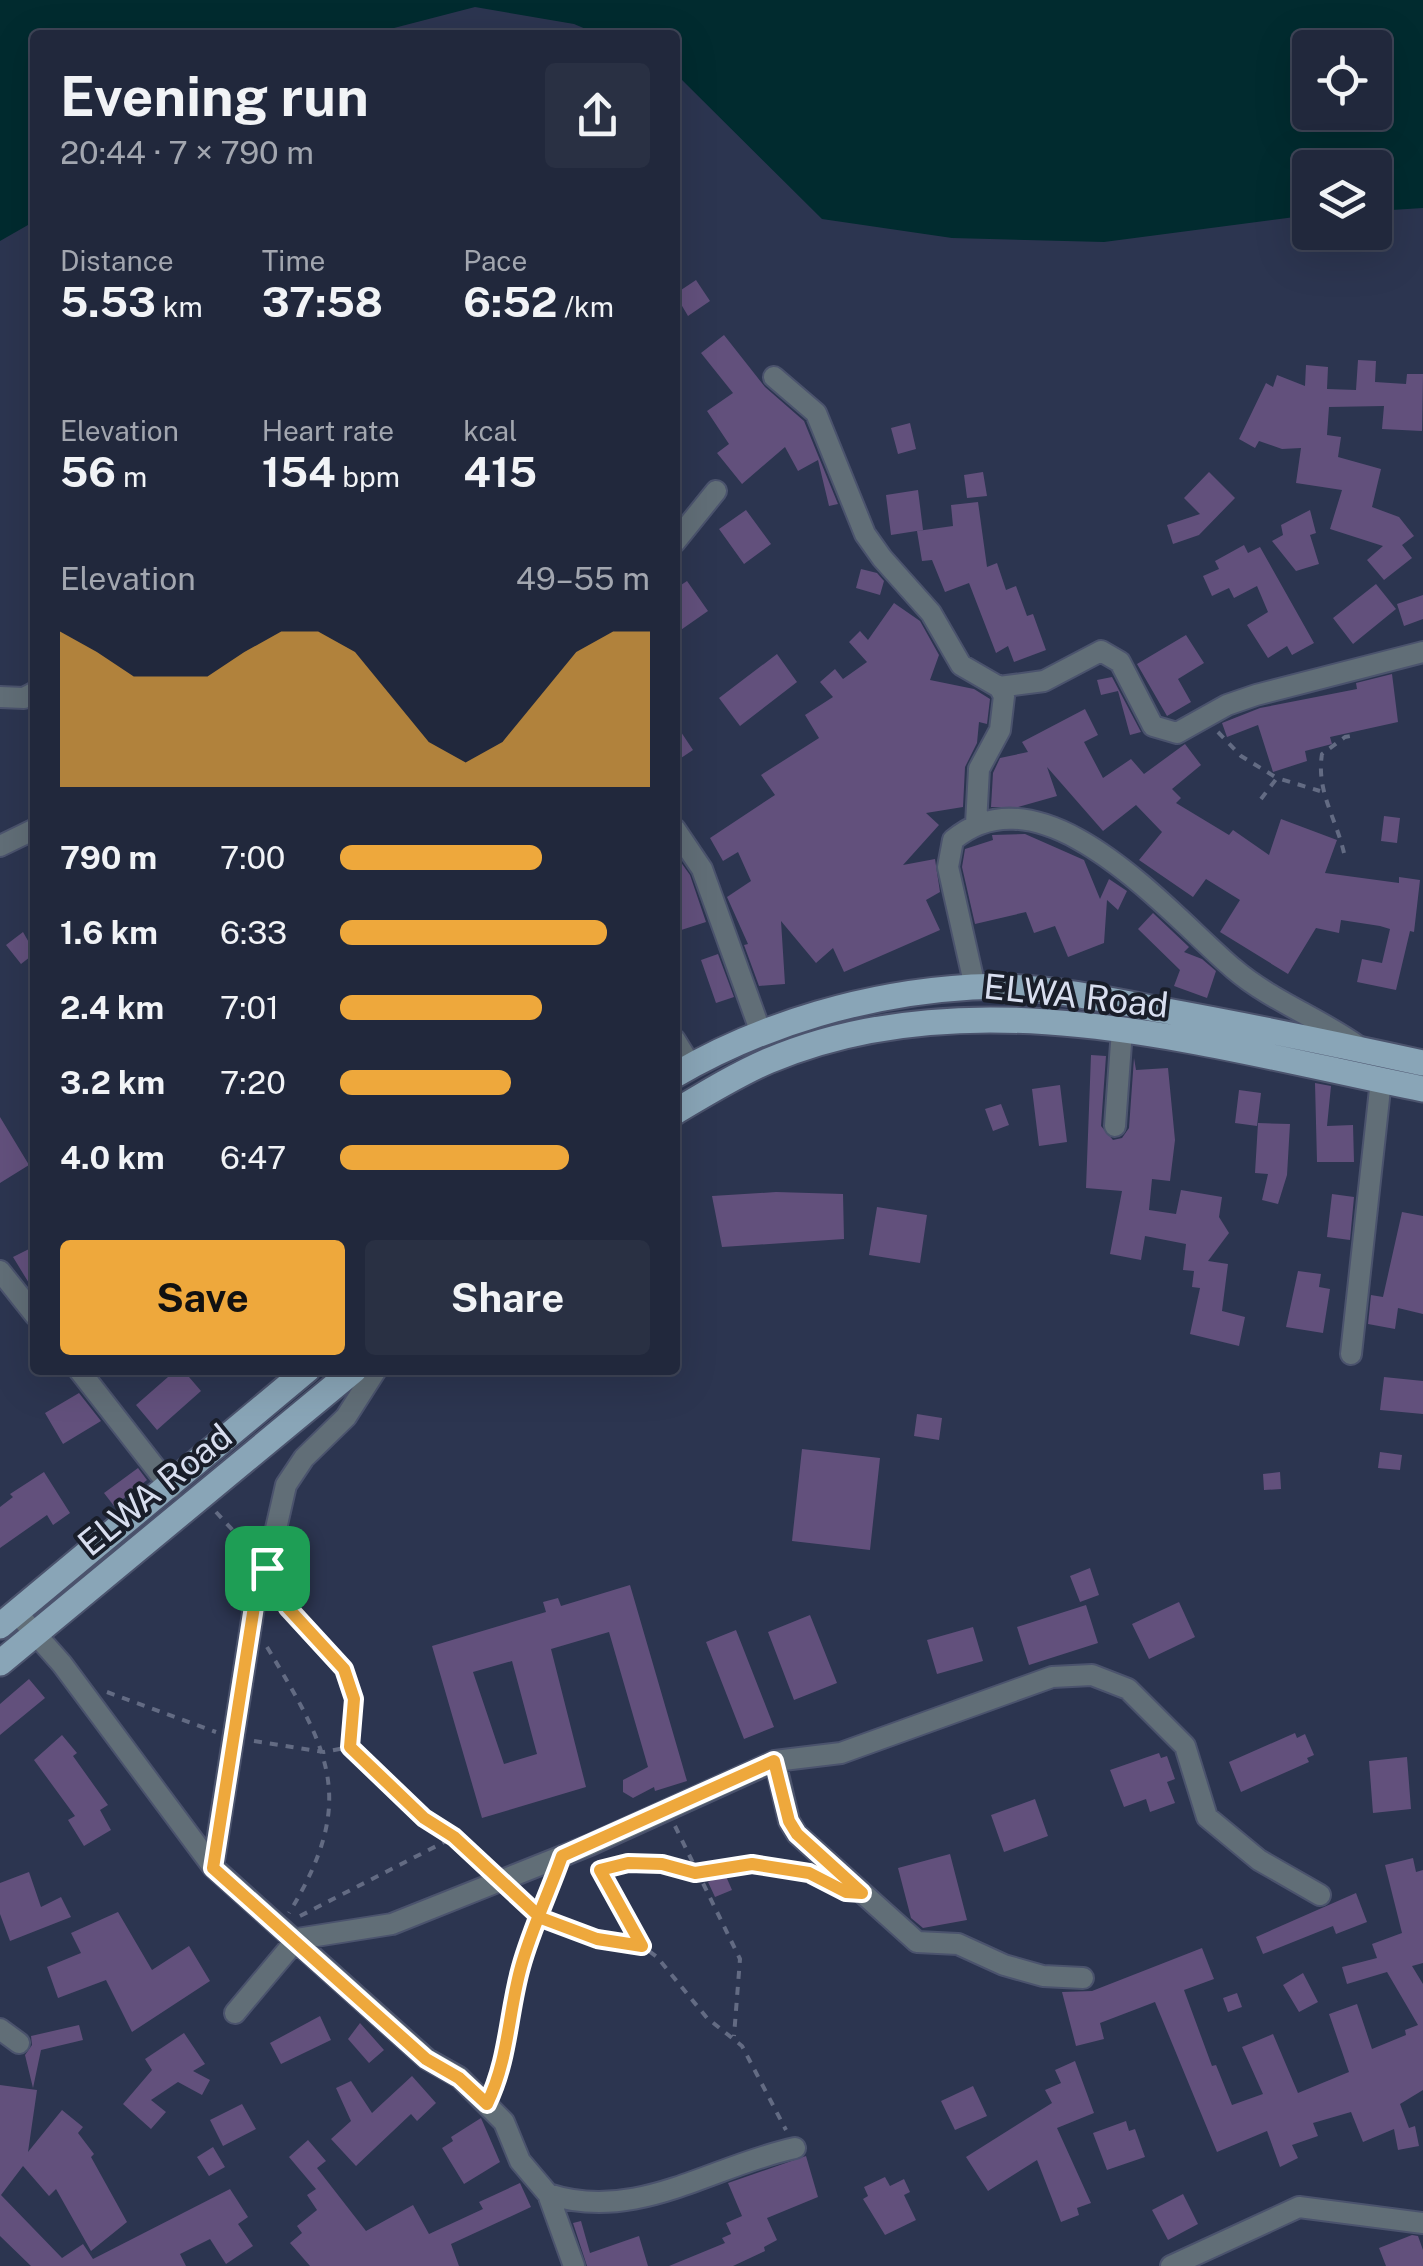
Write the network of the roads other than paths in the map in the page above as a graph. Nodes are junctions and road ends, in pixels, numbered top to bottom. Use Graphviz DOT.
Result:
graph roads {
  1 [pos="774,377"];
  2 [pos="716,491"];
  3 [pos="680,536"];
  4 [pos="1423,652"];
  5 [pos="999,687"];
  6 [pos="30,695"];
  7 [pos="0,697"];
  8 [pos="976,824"];
  9 [pos="30,831"];
  10 [pos="680,839"];
  11 [pos="0,846"];
  12 [pos="974,987"];
  13 [pos="760,1030"];
  14 [pos="1122,1030"];
  15 [pos="1364,1050"];
  16 [pos="1423,1063"];
  17 [pos="683,1070"];
  18 [pos="1381,1080"];
  19 [pos="1423,1089"];
  20 [pos="680,1109"];
  21 [pos="1115,1126"];
  22 [pos="0,1271"];
  23 [pos="30,1309"];
  24 [pos="1351,1354"];
  25 [pos="84,1375"];
  26 [pos="301,1375"];
  27 [pos="348,1375"];
  28 [pos="373,1375"];
  29 [pos="171,1488"];
  30 [pos="8,1619"];
  31 [pos="34,1635"];
  32 [pos="0,1663"];
  33 [pos="774,1761"];
  34 [pos="213,1868"];
  35 [pos="1320,1895"];
  36 [pos="290,1932"];
  37 [pos="1084,1978"];
  38 [pos="235,2014"];
  39 [pos="0,2030"];
  40 [pos="19,2042"];
  41 [pos="795,2148"];
  42 [pos="548,2194"];
  43 [pos="1423,2224"];
  44 [pos="574,2266"];
  45 [pos="1170,2266"];
  1 -- 5 [label="street"];
  2 -- 3 [label="street"];
  4 -- 5 [label="street"];
  5 -- 8 [label="street"];
  6 -- 7 [label="street"];
  8 -- 12 [label="street"];
  8 -- 15 [label="street"];
  9 -- 11 [label="street"];
  10 -- 13 [label="street"];
  12 -- 13 [label="main road, ELWA Road"];
  12 -- 15 [label="main road, ELWA Road"];
  13 -- 17 [label="main road, ELWA Road"];
  14 -- 18 [label="main road, ELWA Road"];
  14 -- 20 [label="main road, ELWA Road"];
  14 -- 21 [label="street"];
  15 -- 16 [label="main road, ELWA Road"];
  18 -- 19 [label="main road, ELWA Road"];
  18 -- 24 [label="street"];
  22 -- 23 [label="street"];
  25 -- 29 [label="street"];
  26 -- 29 [label="main road, ELWA Road"];
  27 -- 31 [label="main road, ELWA Road"];
  28 -- 34 [label="street"];
  29 -- 30 [label="main road, ELWA Road"];
  30 -- 31 [label="street"];
  31 -- 32 [label="main road, ELWA Road"];
  31 -- 34 [label="street"];
  33 -- 35 [label="street"];
  33 -- 36 [label="street"];
  33 -- 37 [label="street"];
  34 -- 36 [label="street"];
  36 -- 38 [label="street"];
  36 -- 42 [label="street"];
  39 -- 40 [label="street"];
  41 -- 42 [label="street"];
  42 -- 44 [label="street"];
  43 -- 45 [label="street"];
}
